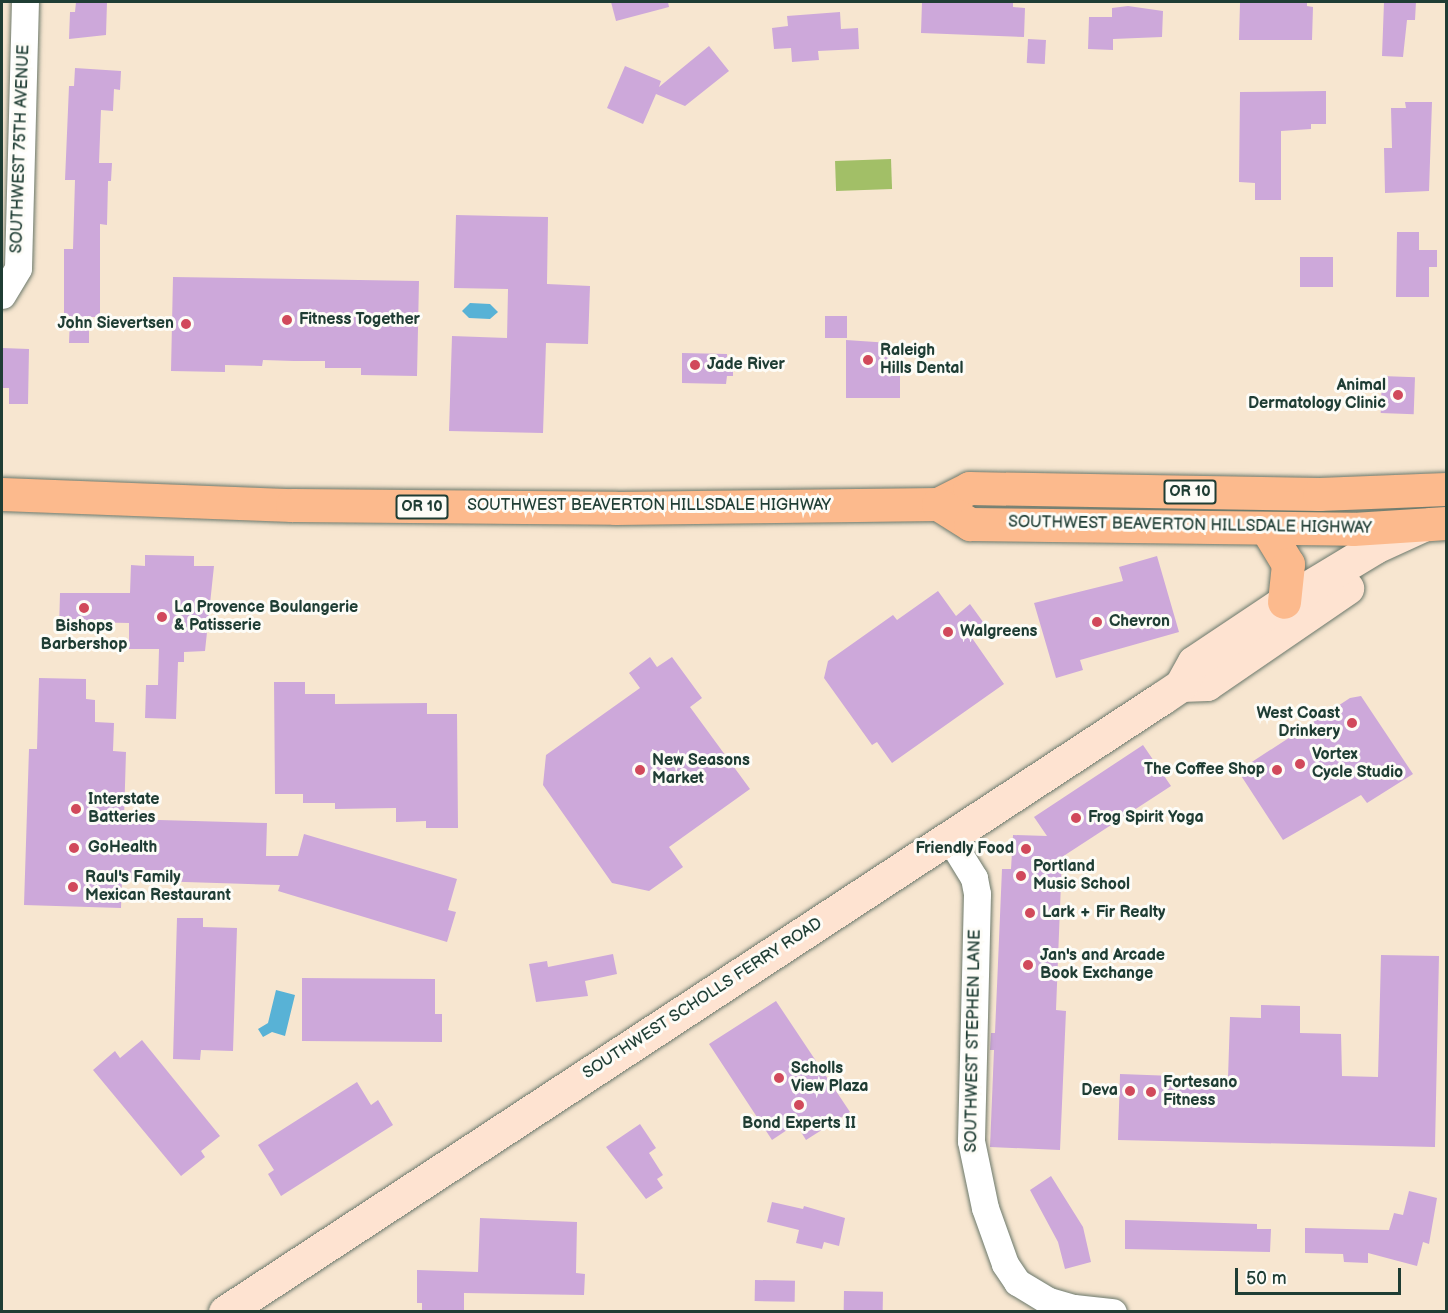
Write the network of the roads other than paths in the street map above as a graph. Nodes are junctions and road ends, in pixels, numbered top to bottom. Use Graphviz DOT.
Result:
graph roads {
  1 [pos="25,2"];
  2 [pos="2,294"];
  3 [pos="1446,489"];
  4 [pos="2,494"];
  5 [pos="938,504"];
  6 [pos="1438,519"];
  7 [pos="1266,528"];
  8 [pos="1284,602"];
  9 [pos="1181,685"];
  10 [pos="950,839"];
  11 [pos="225,1311"];
  12 [pos="1113,1311"];
  1 -- 2 [label="street, SOUTHWEST 75TH AVENUE"];
  3 -- 5 [label="main road, SOUTHWEST BEAVERTON HILLSDALE HIGHWAY / OR 10"];
  4 -- 5 [label="main road, SOUTHWEST BEAVERTON HILLSDALE HIGHWAY / OR 10"];
  5 -- 7 [label="main road, SOUTHWEST BEAVERTON HILLSDALE HIGHWAY / OR 10"];
  6 -- 7 [label="main road, SOUTHWEST BEAVERTON HILLSDALE HIGHWAY / OR 10"];
  6 -- 8 [label="main road, SOUTHWEST SCHOLLS FERRY ROAD"];
  6 -- 9 [label="main road, SOUTHWEST SCHOLLS FERRY ROAD"];
  7 -- 8 [label="main road"];
  8 -- 9 [label="main road, SOUTHWEST SCHOLLS FERRY ROAD"];
  9 -- 10 [label="main road, SOUTHWEST SCHOLLS FERRY ROAD"];
  10 -- 11 [label="main road, SOUTHWEST SCHOLLS FERRY ROAD"];
  10 -- 12 [label="street, SOUTHWEST STEPHEN LANE"];
}
